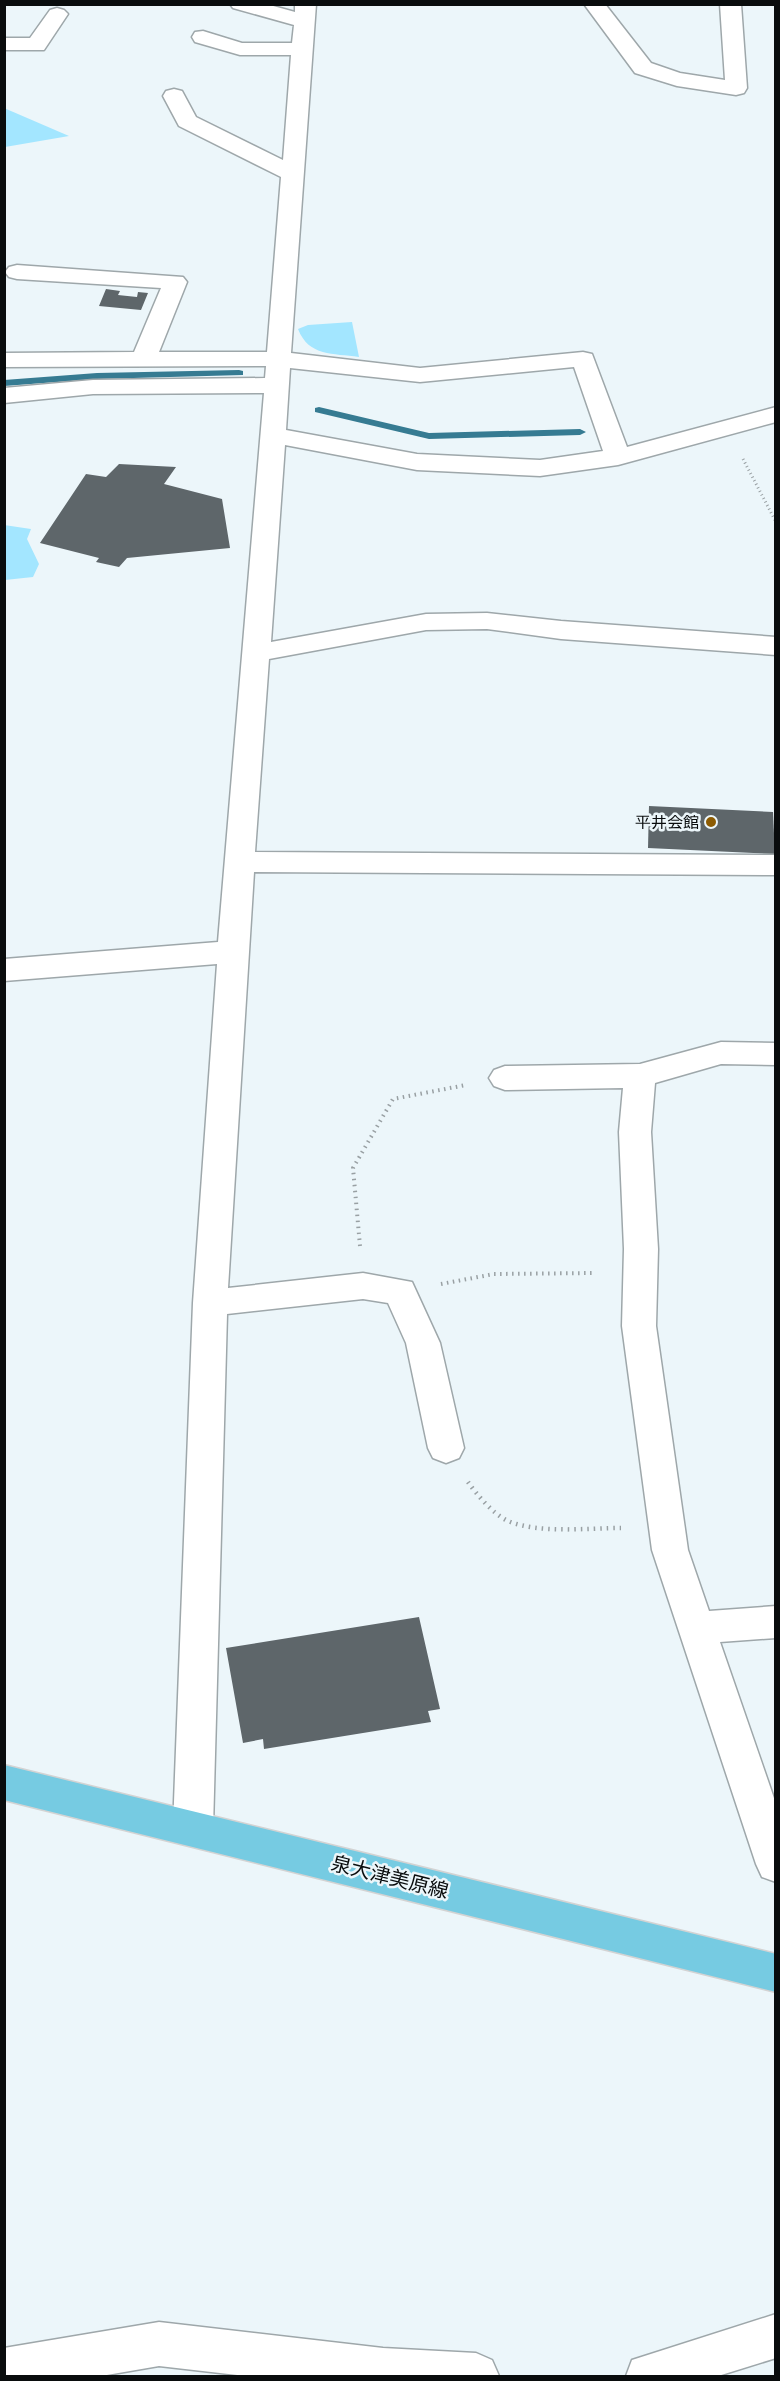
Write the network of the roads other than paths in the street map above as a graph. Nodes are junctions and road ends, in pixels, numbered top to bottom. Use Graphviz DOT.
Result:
graph roads {
  1 [pos="240,4"];
  2 [pos="594,4"];
  3 [pos="730,4"];
  4 [pos="57,14"];
  5 [pos="305,25"];
  6 [pos="203,37"];
  7 [pos="4,44"];
  8 [pos="174,96"];
  9 [pos="293,174"];
  10 [pos="17,272"];
  11 [pos="4,360"];
  12 [pos="143,360"];
  13 [pos="277,372"];
  14 [pos="4,396"];
  15 [pos="776,414"];
  16 [pos="272,435"];
  17 [pos="618,457"];
  18 [pos="776,646"];
  19 [pos="256,653"];
  20 [pos="241,862"];
  21 [pos="776,865"];
  22 [pos="233,952"];
  23 [pos="4,970"];
  24 [pos="776,1053"];
  25 [pos="640,1076"];
  26 [pos="505,1078"];
  27 [pos="210,1303"];
  28 [pos="446,1448"];
  29 [pos="776,1622"];
  30 [pos="695,1628"];
  31 [pos="4,1782"];
  32 [pos="193,1828"];
  33 [pos="776,1864"];
  34 [pos="776,1972"];
  35 [pos="776,2336"];
  36 [pos="222,2364"];
  37 [pos="4,2370"];
  38 [pos="476,2376"];
  39 [pos="648,2376"];
  1 -- 5 [label="street"];
  2 -- 3 [label="street"];
  4 -- 7 [label="street"];
  5 -- 6 [label="street"];
  5 -- 9 [label="street"];
  8 -- 9 [label="street"];
  9 -- 13 [label="street"];
  10 -- 12 [label="street"];
  11 -- 12 [label="street"];
  12 -- 13 [label="street"];
  13 -- 14 [label="street"];
  13 -- 16 [label="street"];
  13 -- 17 [label="street"];
  15 -- 17 [label="street"];
  16 -- 17 [label="street"];
  16 -- 19 [label="street"];
  18 -- 19 [label="street"];
  19 -- 20 [label="street"];
  20 -- 21 [label="street"];
  20 -- 22 [label="street"];
  22 -- 23 [label="street"];
  22 -- 27 [label="street"];
  24 -- 25 [label="street"];
  25 -- 26 [label="street"];
  25 -- 30 [label="street"];
  27 -- 28 [label="street"];
  27 -- 32 [label="street"];
  29 -- 30 [label="street"];
  30 -- 33 [label="street"];
  31 -- 32 [label="main road, 泉大津美原線"];
  32 -- 34 [label="main road, 泉大津美原線"];
  35 -- 39 [label="street"];
  36 -- 37 [label="street"];
  36 -- 38 [label="street"];
}
